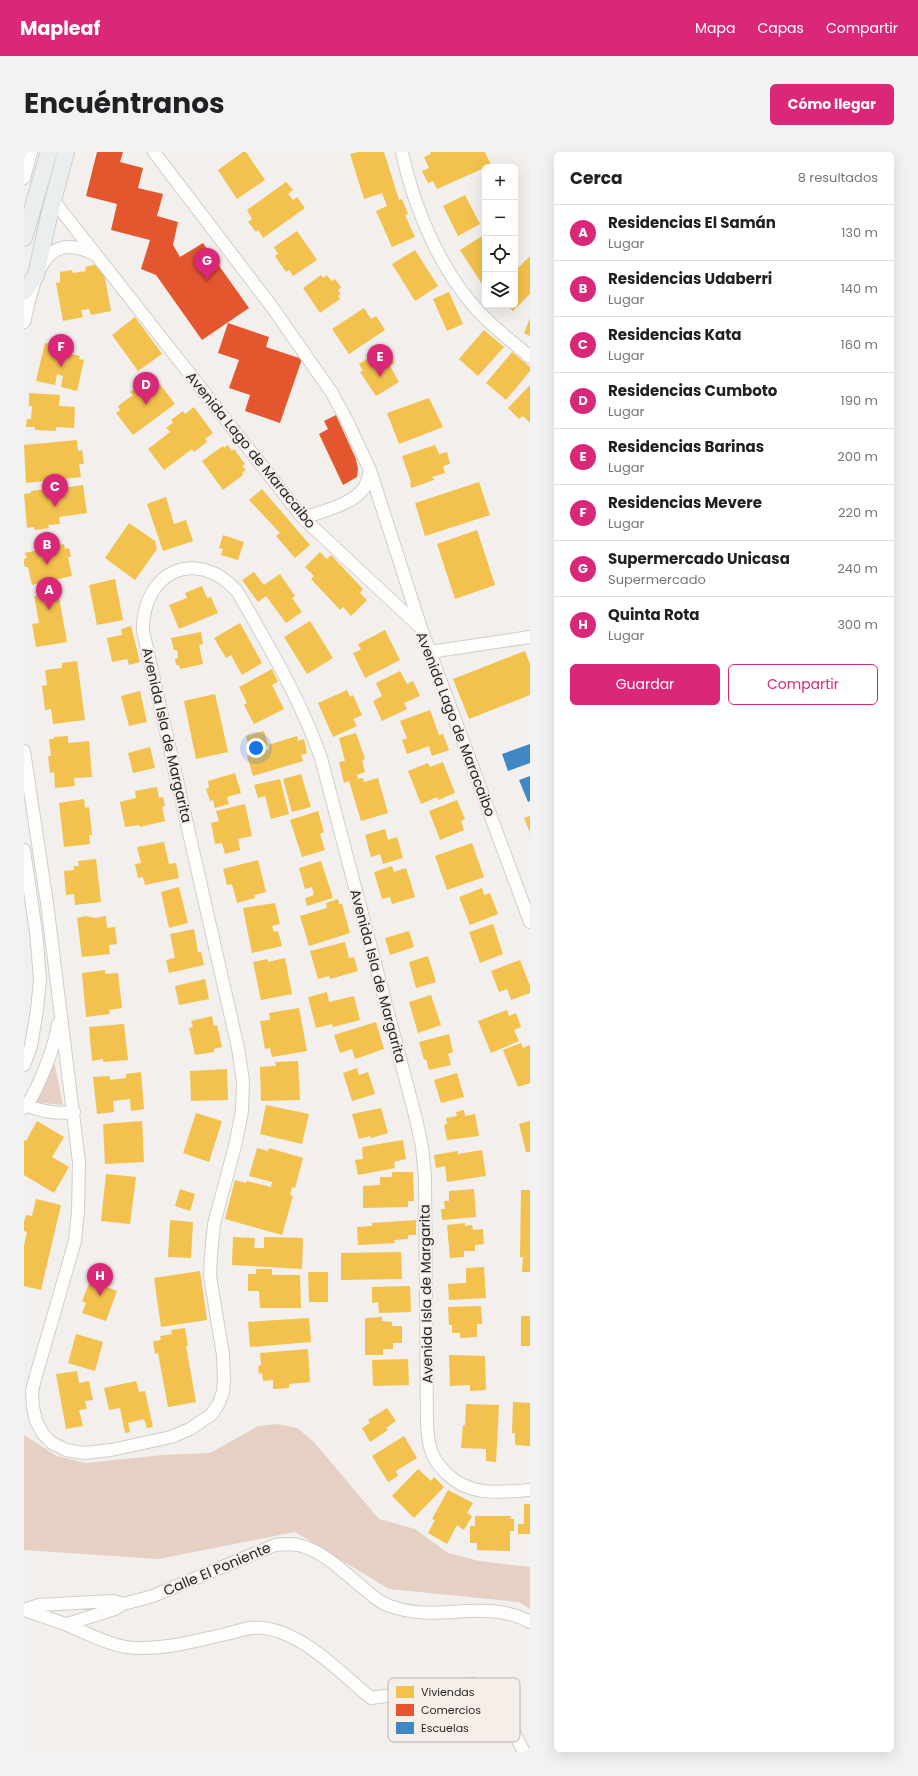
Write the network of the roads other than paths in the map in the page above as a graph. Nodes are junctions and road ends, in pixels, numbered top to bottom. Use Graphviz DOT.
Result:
graph roads {
  1 [pos="31,152"];
  2 [pos="49,152"];
  3 [pos="66,152"];
  4 [pos="154,152"];
  5 [pos="402,152"];
  6 [pos="24,178"];
  7 [pos="30,199"];
  8 [pos="53,200"];
  9 [pos="24,238"];
  10 [pos="97,256"];
  11 [pos="36,275"];
  12 [pos="24,292"];
  13 [pos="24,322"];
  14 [pos="530,357"];
  15 [pos="370,470"];
  16 [pos="303,518"];
  17 [pos="421,628"];
  18 [pos="530,637"];
  19 [pos="430,652"];
  20 [pos="24,750"];
  21 [pos="24,850"];
  22 [pos="530,922"];
  23 [pos="60,1005"];
  24 [pos="51,1051"];
  25 [pos="66,1055"];
  26 [pos="25,1061"];
  27 [pos="25,1106"];
  28 [pos="74,1112"];
  29 [pos="530,1490"];
  30 [pos="74,1604"];
  31 [pos="123,1604"];
  32 [pos="24,1610"];
  33 [pos="530,1622"];
  34 [pos="67,1624"];
  35 [pos="388,1696"];
  36 [pos="519,1742"];
  37 [pos="524,1752"];
  1 -- 6 [label="street"];
  2 -- 7 [label="main road"];
  3 -- 8 [label="main road"];
  4 -- 15 [label="street"];
  5 -- 14 [label="street"];
  7 -- 8 [label="main road"];
  7 -- 9 [label="main road"];
  8 -- 10 [label="street, Avenida Lago de Maracaibo"];
  8 -- 11 [label="main road"];
  10 -- 11 [label="street, Avenida Lago de Maracaibo"];
  10 -- 16 [label="street, Avenida Lago de Maracaibo"];
  11 -- 12 [label="main road"];
  11 -- 13 [label="street"];
  15 -- 16 [label="street"];
  15 -- 17 [label="street"];
  16 -- 17 [label="street, Avenida Lago de Maracaibo"];
  17 -- 19 [label="street, Avenida Lago de Maracaibo"];
  18 -- 19 [label="street"];
  19 -- 22 [label="street, Avenida Lago de Maracaibo"];
  20 -- 23 [label="street"];
  21 -- 26 [label="street"];
  23 -- 24 [label="street"];
  23 -- 25 [label="street, Avenida Isla de Margarita"];
  24 -- 25 [label="street"];
  24 -- 26 [label="street"];
  24 -- 27 [label="street"];
  25 -- 28 [label="street, Avenida Isla de Margarita"];
  27 -- 28 [label="street"];
  28 -- 29 [label="street, Avenida Isla de Margarita"];
  30 -- 31 [label="street, Calle El Poniente"];
  30 -- 32 [label="street, Calle El Poniente"];
  30 -- 34 [label="street"];
  31 -- 33 [label="street, Calle El Poniente"];
  31 -- 34 [label="street, Calle El Poniente"];
  32 -- 34 [label="street, Calle El Poniente"];
  34 -- 35 [label="street"];
  36 -- 37 [label="street"];
}
